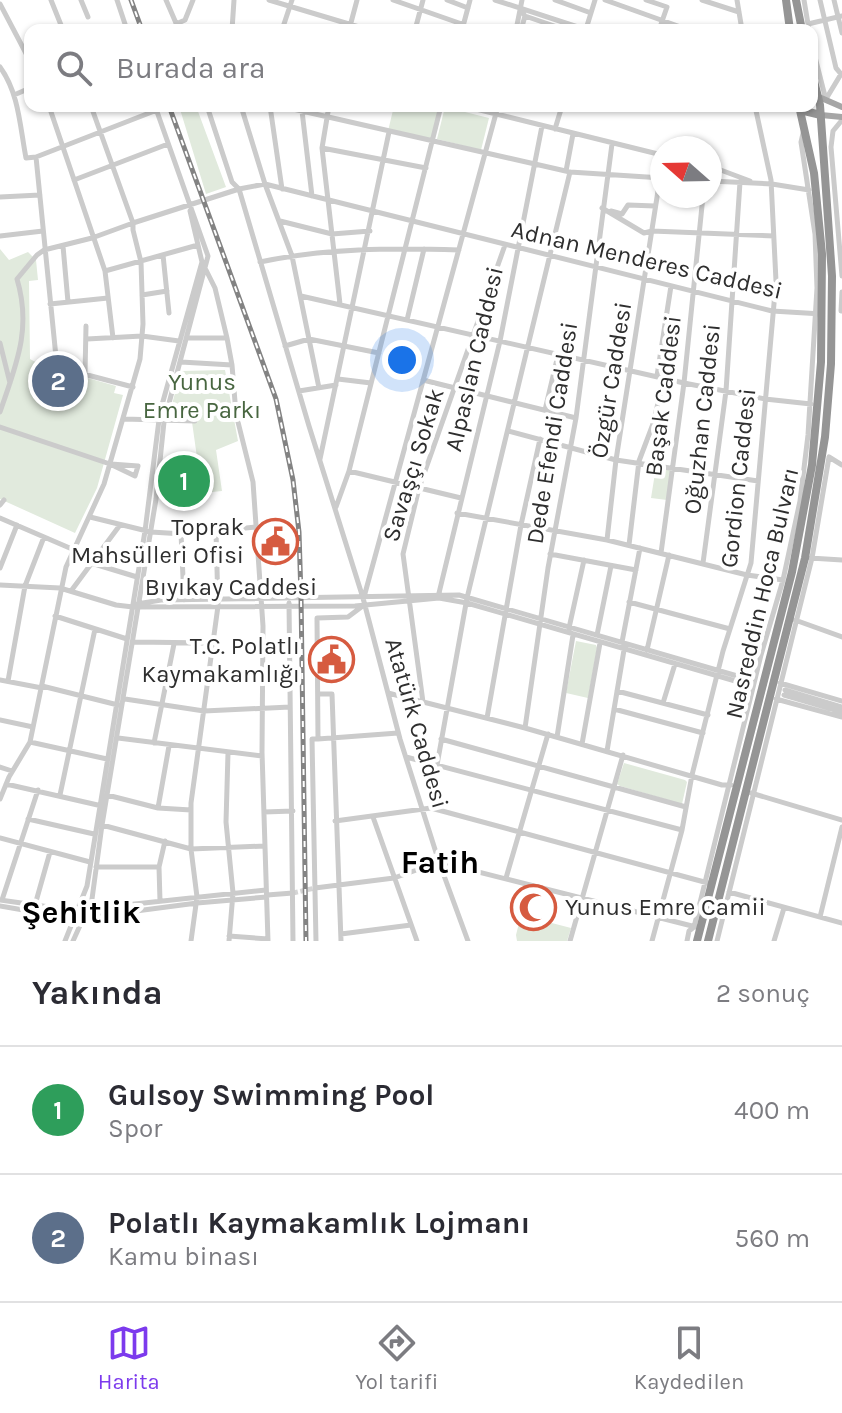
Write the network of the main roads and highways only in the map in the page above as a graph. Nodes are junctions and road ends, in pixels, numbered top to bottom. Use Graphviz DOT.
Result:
graph roads {
  1 [pos="786,0"];
  2 [pos="796,0"];
  3 [pos="789,24"];
  4 [pos="805,24"];
  5 [pos="819,99"];
  6 [pos="842,107"];
  7 [pos="799,112"];
  8 [pos="812,112"];
  9 [pos="821,115"];
  10 [pos="842,118"];
  11 [pos="831,312"];
  12 [pos="697,941"];
  13 [pos="708,941"];
  1 -- 3 [label="highway"];
  2 -- 4 [label="highway"];
  5 -- 6 [label="main road"];
  5 -- 9 [label="highway, Nasreddin Hoca Bulvarı"];
  7 -- 11 [label="highway, Nasreddin Hoca Bulvarı"];
  8 -- 9 [label="highway"];
  9 -- 10 [label="main road"];
  9 -- 11 [label="highway, Nasreddin Hoca Bulvarı"];
  11 -- 12 [label="highway, Nasreddin Hoca Bulvarı"];
  11 -- 13 [label="highway, Nasreddin Hoca Bulvarı"];
}
